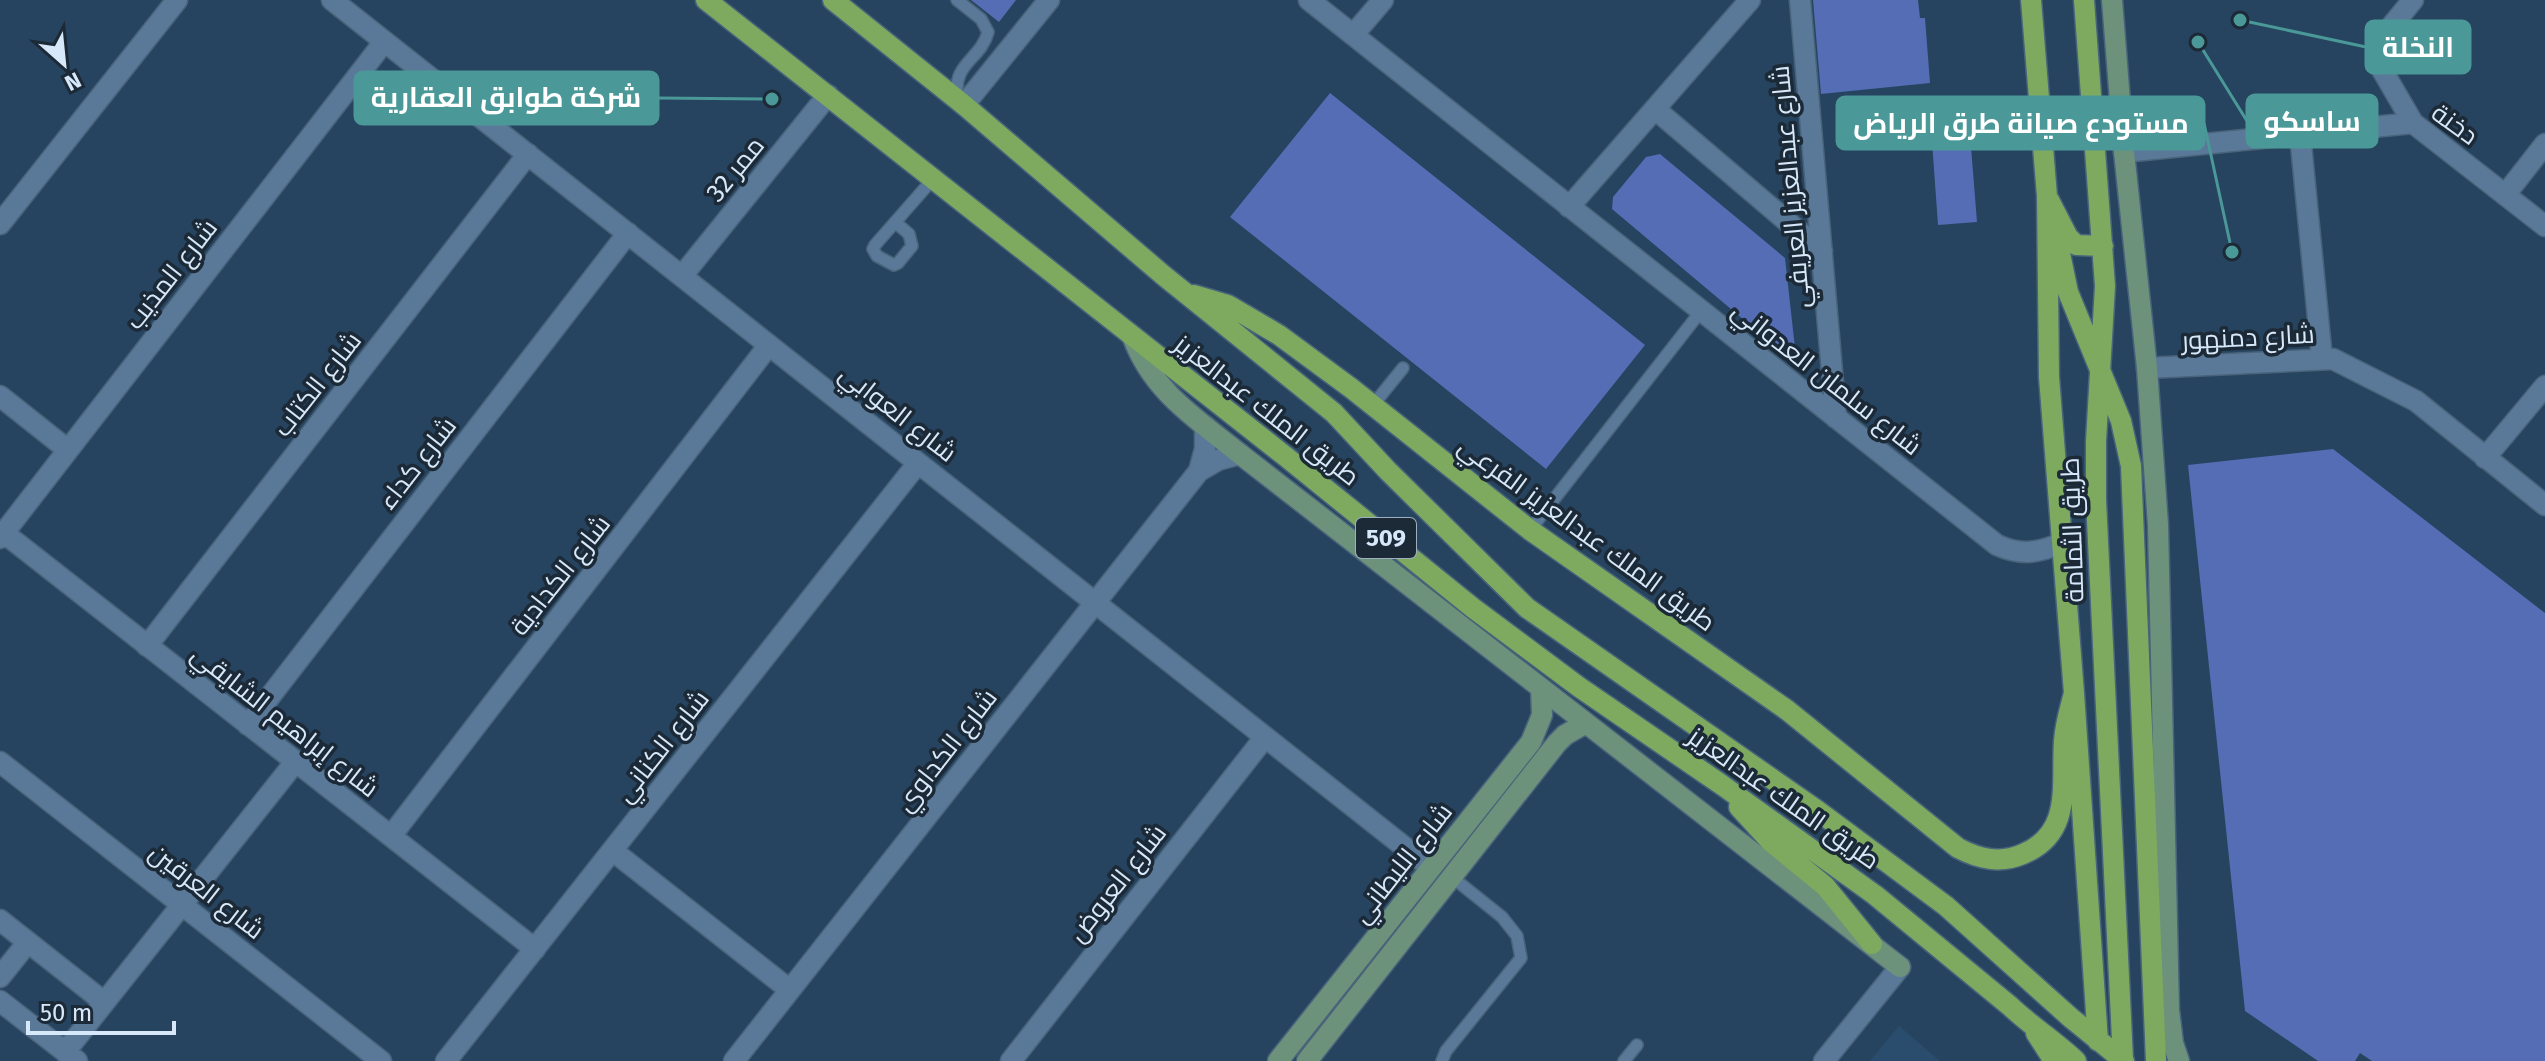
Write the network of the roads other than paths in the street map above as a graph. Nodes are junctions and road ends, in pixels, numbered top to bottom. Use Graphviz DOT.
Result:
graph roads {
  1 [pos="177,0"];
  2 [pos="332,0"];
  3 [pos="706,0"];
  4 [pos="833,0"];
  5 [pos="957,0"];
  6 [pos="1049,0"];
  7 [pos="1309,0"];
  8 [pos="1383,0"];
  9 [pos="1750,0"];
  10 [pos="1800,0"];
  11 [pos="2031,0"];
  12 [pos="2084,0"];
  13 [pos="2413,0"];
  14 [pos="2115,3"];
  15 [pos="1353,35"];
  16 [pos="384,42"];
  17 [pos="828,95"];
  18 [pos="961,102"];
  19 [pos="1655,109"];
  20 [pos="2413,123"];
  21 [pos="2300,134"];
  22 [pos="2545,144"];
  23 [pos="2124,152"];
  24 [pos="528,154"];
  25 [pos="933,179"];
  26 [pos="2505,195"];
  27 [pos="2047,196"];
  28 [pos="1569,207"];
  29 [pos="895,222"];
  30 [pos="0,224"];
  31 [pos="2545,226"];
  32 [pos="628,233"];
  33 [pos="2103,246"];
  34 [pos="1822,251"];
  35 [pos="682,276"];
  36 [pos="1186,293"];
  37 [pos="1701,311"];
  38 [pos="1133,338"];
  39 [pos="769,345"];
  40 [pos="2322,359"];
  41 [pos="1403,368"];
  42 [pos="2099,368"];
  43 [pos="2147,368"];
  44 [pos="2545,386"];
  45 [pos="0,396"];
  46 [pos="1373,405"];
  47 [pos="1836,418"];
  48 [pos="1205,426"];
  49 [pos="68,450"];
  50 [pos="1240,454"];
  51 [pos="2485,458"];
  52 [pos="918,463"];
  53 [pos="1199,471"];
  54 [pos="2545,505"];
  55 [pos="1530,530"];
  56 [pos="2,536"];
  57 [pos="2063,542"];
  58 [pos="1095,603"];
  59 [pos="147,646"];
  60 [pos="1541,688"];
  61 [pos="2074,693"];
  62 [pos="1586,723"];
  63 [pos="248,725"];
  64 [pos="1265,737"];
  65 [pos="296,761"];
  66 [pos="0,762"];
  67 [pos="1722,785"];
  68 [pos="391,836"];
  69 [pos="613,851"];
  70 [pos="1431,868"];
  71 [pos="1452,877"];
  72 [pos="182,905"];
  73 [pos="0,920"];
  74 [pos="28,942"];
  75 [pos="1872,944"];
  76 [pos="535,949"];
  77 [pos="0,977"];
  78 [pos="790,990"];
  79 [pos="0,1001"];
  80 [pos="104,1002"];
  81 [pos="2071,1018"];
  82 [pos="2098,1041"];
  83 [pos="1637,1045"];
  84 [pos="2054,1051"];
  85 [pos="71,1056"];
  86 [pos="2123,1060"];
  87 [pos="381,1061"];
  88 [pos="446,1061"];
  89 [pos="734,1061"];
  90 [pos="1011,1061"];
  91 [pos="1278,1061"];
  92 [pos="1307,1061"];
  93 [pos="1442,1061"];
  94 [pos="1624,1061"];
  95 [pos="1824,1061"];
  96 [pos="2076,1061"];
  97 [pos="2156,1061"];
  98 [pos="2179,1061"];
  1 -- 30 [label="street"];
  2 -- 16 [label="street, شارع العوابي"];
  3 -- 17 [label="main road, طريق الملك عبدالعزيز / 509"];
  4 -- 18 [label="main road, طريق الملك عبدالعزيز / 509"];
  5 -- 18 [label="lane"];
  6 -- 18 [label="street"];
  7 -- 15 [label="street, شارع سلمان العدواني"];
  8 -- 15 [label="street"];
  9 -- 19 [label="street"];
  10 -- 34 [label="street, شارع عبدالعزيز العريفي"];
  11 -- 27 [label="main road, طريق الثمامة"];
  12 -- 33 [label="main road, طريق الثمامة"];
  13 -- 20 [label="street"];
  14 -- 23 [label="street"];
  15 -- 28 [label="street, شارع سلمان العدواني"];
  16 -- 24 [label="street, شارع العوابي"];
  16 -- 49 [label="street, شارع المذيب"];
  17 -- 25 [label="main road, طريق الملك عبدالعزيز / 509"];
  17 -- 35 [label="street, ممر 32"];
  18 -- 36 [label="main road, طريق الملك عبدالعزيز / 509"];
  19 -- 28 [label="street"];
  19 -- 34 [label="street"];
  20 -- 21 [label="street, دخنة"];
  20 -- 26 [label="street, دخنة"];
  21 -- 23 [label="street, دخنة"];
  21 -- 40 [label="street"];
  22 -- 26 [label="street"];
  23 -- 43 [label="street"];
  24 -- 32 [label="street, شارع العوابي"];
  24 -- 59 [label="street, شارع الكتاب"];
  25 -- 29 [label="lane"];
  25 -- 38 [label="main road, طريق الملك عبدالعزيز / 509"];
  26 -- 31 [label="street, دخنة"];
  27 -- 33 [label="main road"];
  27 -- 42 [label="main road"];
  27 -- 57 [label="main road, طريق الثمامة"];
  28 -- 37 [label="street, شارع سلمان العدواني"];
  32 -- 35 [label="street, شارع العوابي"];
  32 -- 63 [label="street, شارع كداء"];
  33 -- 42 [label="main road, طريق الثمامة"];
  34 -- 47 [label="street, شارع عبدالعزيز العريفي"];
  35 -- 39 [label="street, شارع العوابي"];
  36 -- 46 [label="main road, طريق الملك عبدالعزيز الفرعي"];
  36 -- 81 [label="main road, طريق الملك عبدالعزيز / 509"];
  37 -- 47 [label="street, شارع سلمان العدواني"];
  37 -- 55 [label="lane"];
  38 -- 48 [label="street"];
  38 -- 67 [label="main road, طريق الملك عبدالعزيز / 509"];
  39 -- 52 [label="street, شارع العوابي"];
  39 -- 68 [label="street, شارع الكدادية"];
  40 -- 43 [label="street, شارع دمنهور"];
  40 -- 51 [label="street, شارع دمنهور"];
  41 -- 46 [label="lane"];
  42 -- 86 [label="main road, طريق الثمامة"];
  42 -- 97 [label="main road"];
  43 -- 98 [label="street"];
  44 -- 51 [label="street"];
  45 -- 49 [label="street"];
  46 -- 55 [label="main road, طريق الملك عبدالعزيز الفرعي"];
  47 -- 57 [label="street, شارع سلمان العدواني"];
  48 -- 50 [label="street"];
  48 -- 53 [label="street, شارع الكداوي"];
  49 -- 56 [label="street, شارع المذيب"];
  50 -- 53 [label="street, شارع الكداوي"];
  50 -- 60 [label="street"];
  51 -- 54 [label="street, شارع دمنهور"];
  52 -- 58 [label="street, شارع العوابي"];
  52 -- 69 [label="street, شارع الكناني"];
  53 -- 58 [label="street, شارع الكداوي"];
  55 -- 61 [label="main road, طريق الملك عبدالعزيز الفرعي"];
  56 -- 59 [label="street, شارع إبراهيم الشايقي"];
  57 -- 61 [label="main road, طريق الثمامة"];
  58 -- 64 [label="street, شارع العوابي"];
  58 -- 78 [label="street, شارع الكداوي"];
  59 -- 63 [label="street, شارع إبراهيم الشايقي"];
  60 -- 62 [label="street"];
  60 -- 70 [label="street, شارع الليطاني"];
  61 -- 82 [label="main road, طريق الثمامة"];
  62 -- 71 [label="street, شارع الليطاني"];
  62 -- 75 [label="street"];
  63 -- 65 [label="street, شارع إبراهيم الشايقي"];
  64 -- 70 [label="street, شارع العوابي"];
  64 -- 90 [label="street, شارع العروض"];
  65 -- 68 [label="street, شارع إبراهيم الشايقي"];
  65 -- 72 [label="street"];
  66 -- 72 [label="street, شارع العرقين"];
  67 -- 75 [label="main road"];
  67 -- 84 [label="main road, طريق الملك عبدالعزيز / 509"];
  68 -- 76 [label="street, شارع إبراهيم الشايقي"];
  69 -- 76 [label="street, شارع الكناني"];
  69 -- 78 [label="street"];
  70 -- 91 [label="street, شارع الليطاني"];
  71 -- 92 [label="street, شارع الليطاني"];
  71 -- 93 [label="lane"];
  72 -- 80 [label="street"];
  72 -- 87 [label="street, شارع العرقين"];
  73 -- 74 [label="street"];
  74 -- 77 [label="street"];
  74 -- 80 [label="street"];
  75 -- 95 [label="street"];
  76 -- 88 [label="street, شارع الكناني"];
  78 -- 89 [label="street, شارع الكداوي"];
  79 -- 85 [label="street"];
  80 -- 85 [label="street"];
  81 -- 82 [label="main road, طريق الملك عبدالعزيز / 509"];
  81 -- 84 [label="street"];
  82 -- 86 [label="main road, طريق الملك عبدالعزيز / 509"];
  83 -- 94 [label="lane"];
  84 -- 96 [label="main road, طريق الملك عبدالعزيز / 509"];
}
